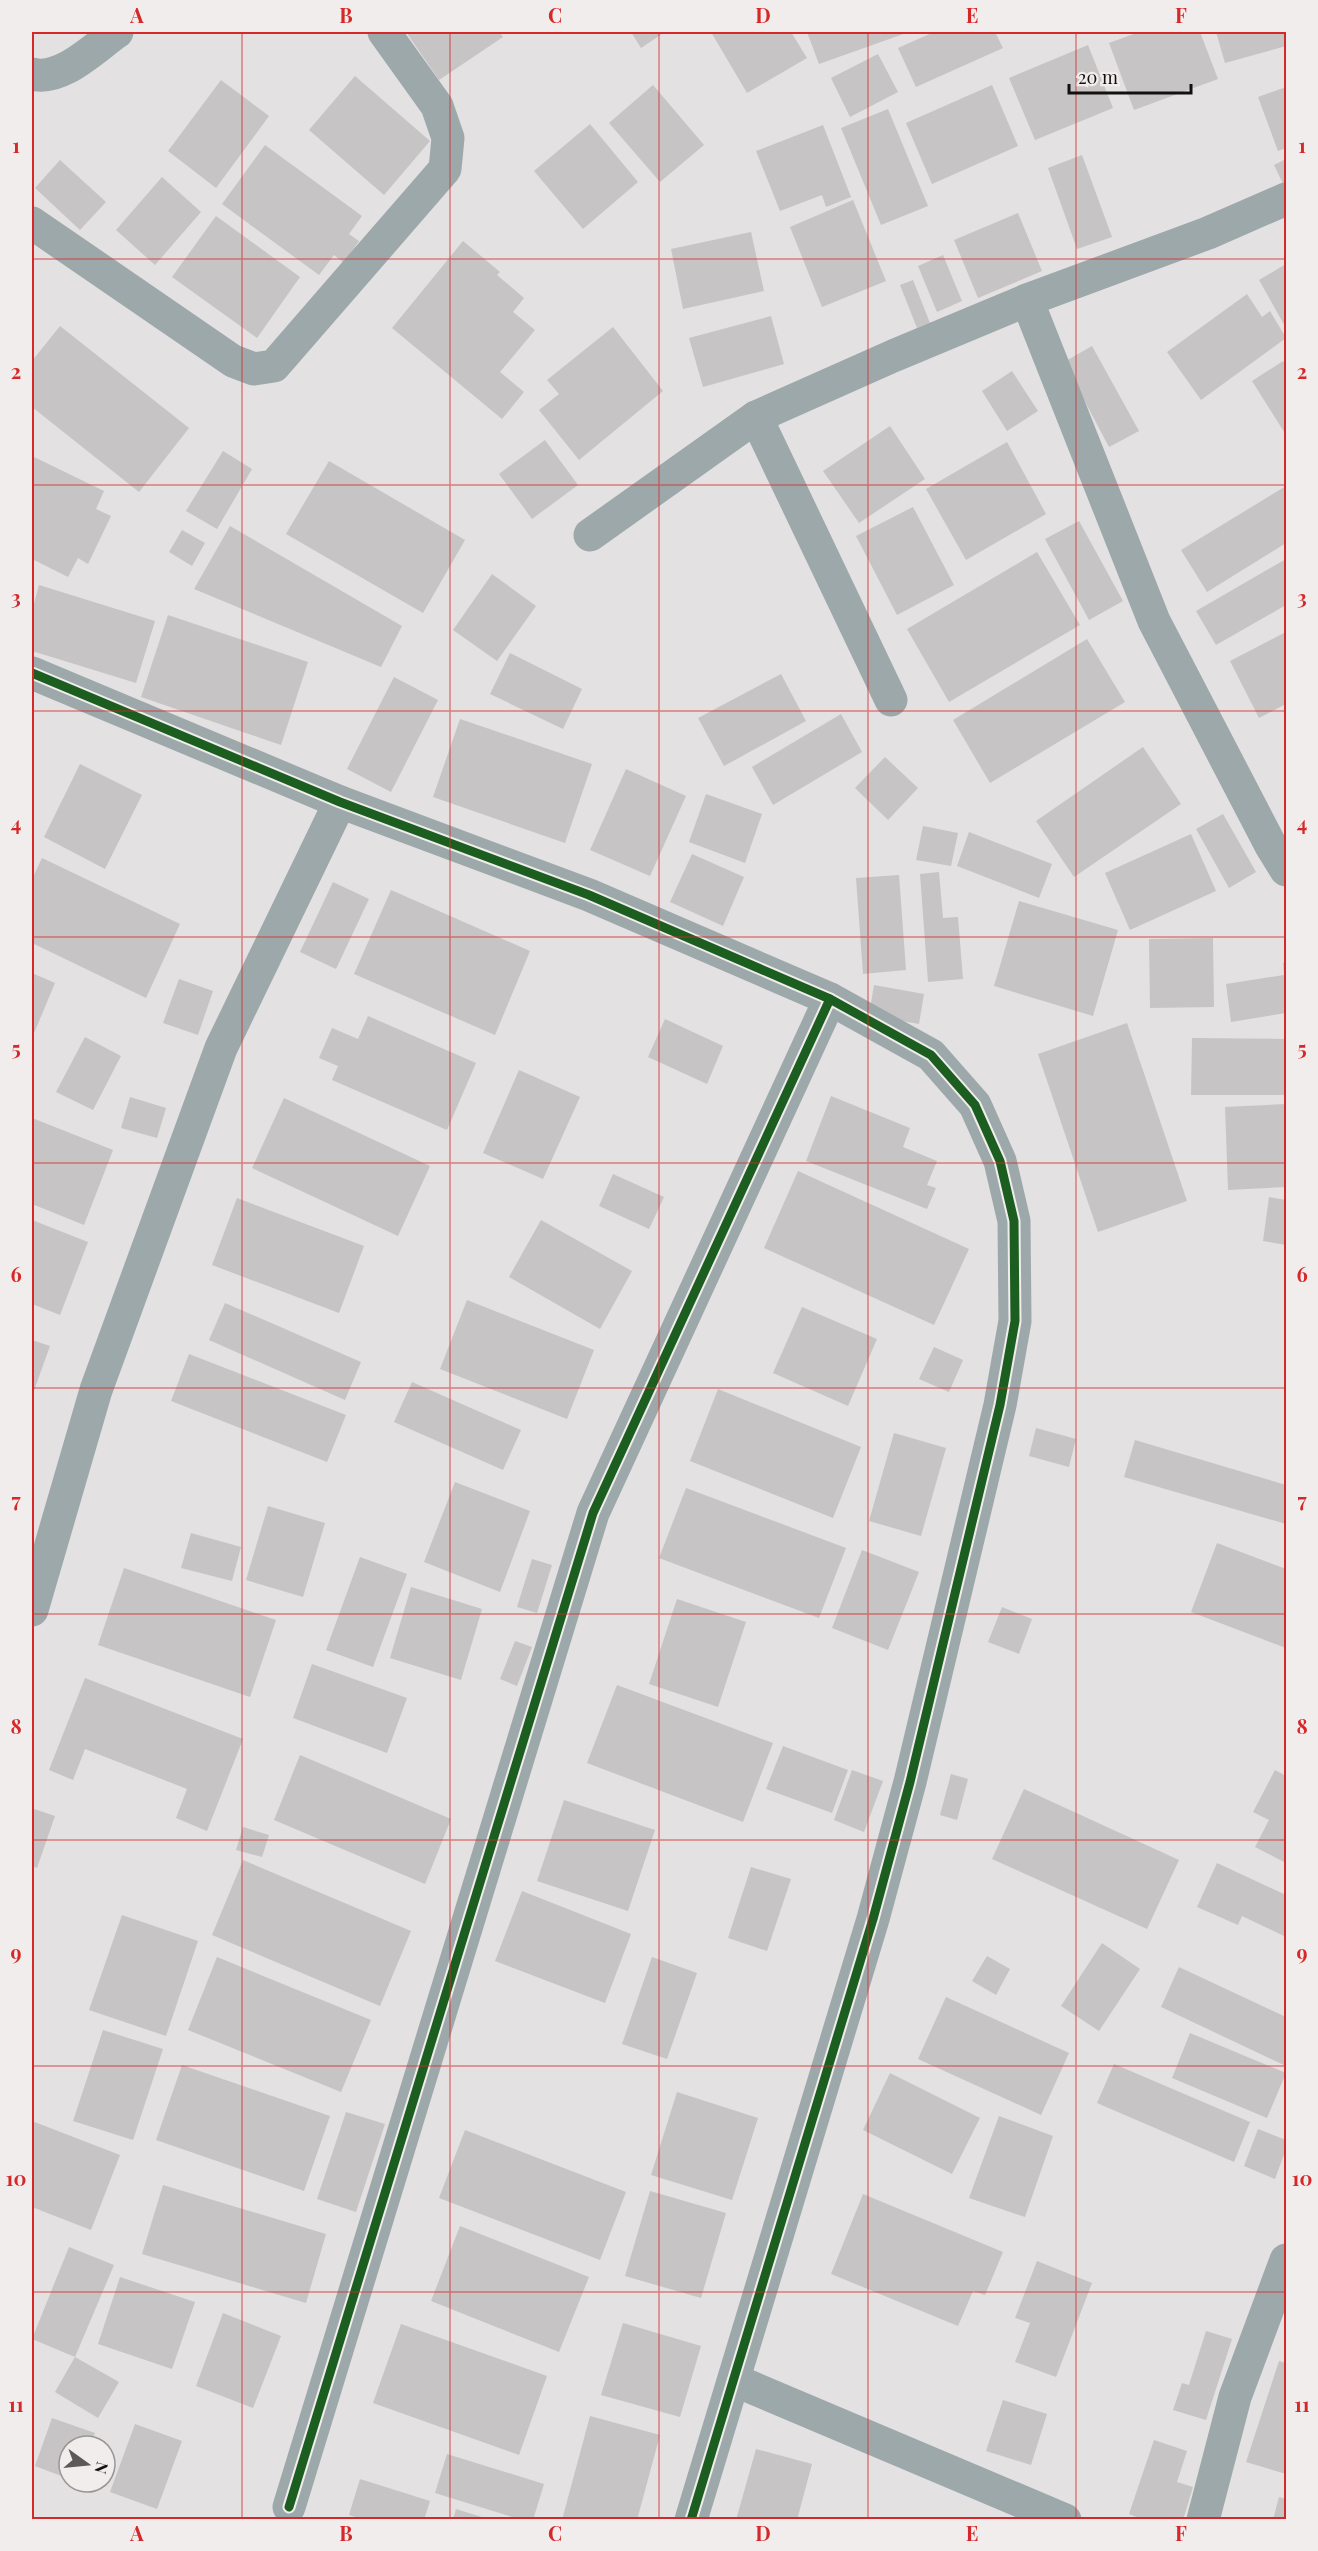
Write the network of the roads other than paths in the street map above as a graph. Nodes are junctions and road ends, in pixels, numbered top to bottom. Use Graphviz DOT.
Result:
graph roads {
  1 [pos="117,32"];
  2 [pos="384,32"];
  3 [pos="32,74"];
  4 [pos="1287,199"];
  5 [pos="32,223"];
  6 [pos="1027,300"];
  7 [pos="756,417"];
  8 [pos="590,535"];
  9 [pos="32,673"];
  10 [pos="891,700"];
  11 [pos="340,802"];
  12 [pos="1287,870"];
  13 [pos="830,999"];
  14 [pos="32,1610"];
  15 [pos="1287,2260"];
  16 [pos="734,2380"];
  17 [pos="289,2507"];
  18 [pos="691,2520"];
  19 [pos="1065,2520"];
  20 [pos="1203,2520"];
  1 -- 3 [label="street"];
  2 -- 5 [label="street"];
  4 -- 6 [label="street"];
  6 -- 7 [label="street"];
  6 -- 12 [label="street"];
  7 -- 8 [label="street"];
  7 -- 10 [label="street"];
  9 -- 11 [label="street"];
  11 -- 13 [label="street"];
  11 -- 14 [label="street"];
  13 -- 16 [label="street"];
  13 -- 17 [label="street"];
  15 -- 20 [label="street"];
  16 -- 18 [label="street"];
  16 -- 19 [label="street"];
}
